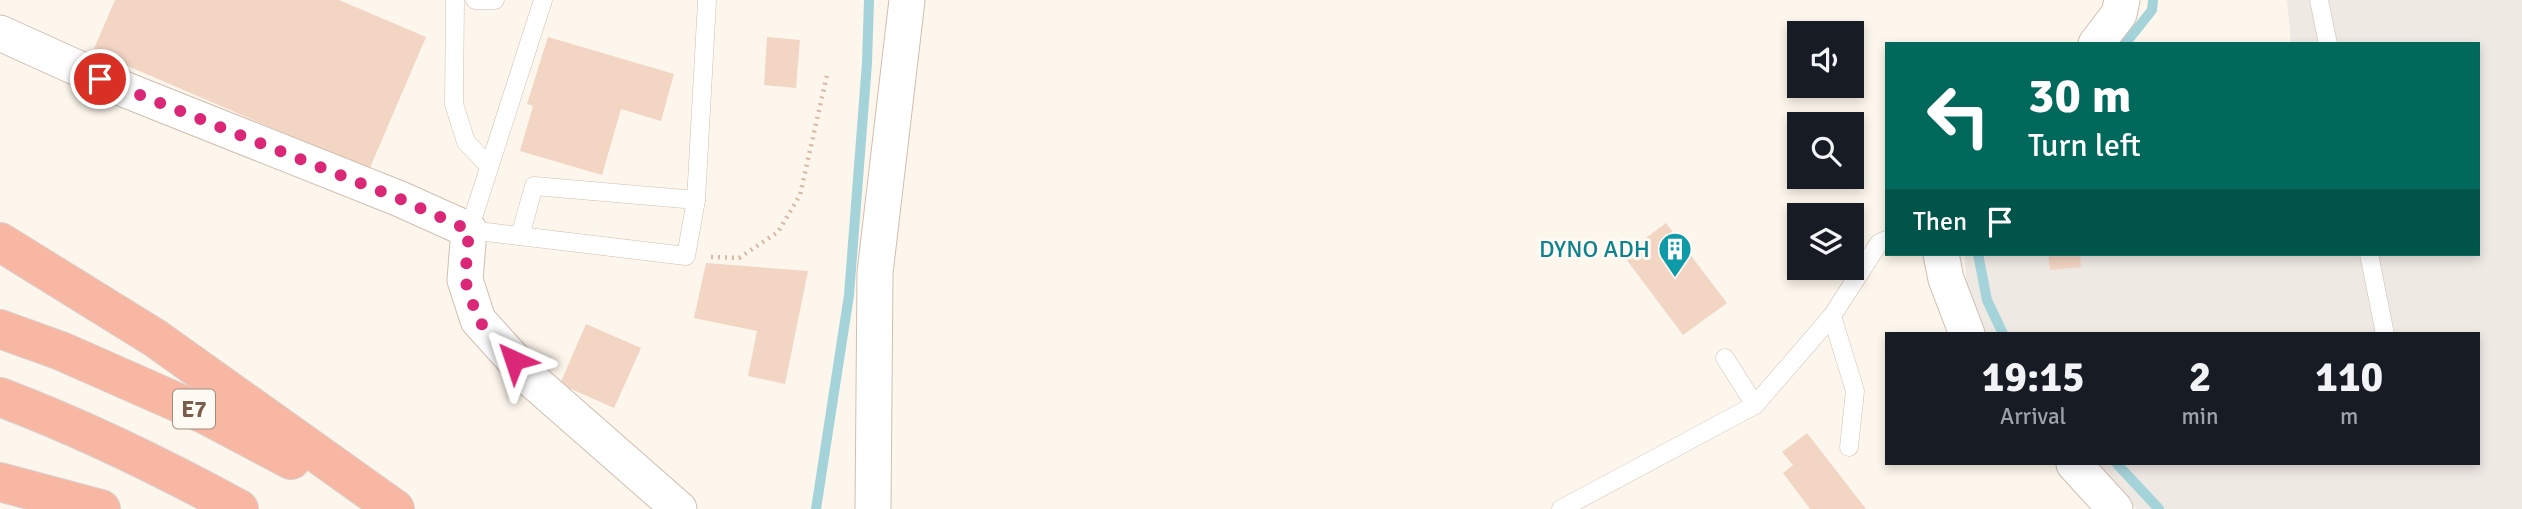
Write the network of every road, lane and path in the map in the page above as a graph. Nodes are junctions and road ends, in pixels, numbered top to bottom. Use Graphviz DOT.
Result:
graph roads {
  1 [pos="455,0"];
  2 [pos="475,0"];
  3 [pos="495,0"];
  4 [pos="543,0"];
  5 [pos="907,0"];
  6 [pos="2122,0"];
  7 [pos="2319,0"];
  8 [pos="707,1"];
  9 [pos="0,33"];
  10 [pos="2098,42"];
  11 [pos="2328,42"];
  12 [pos="827,75"];
  13 [pos="489,166"];
  14 [pos="696,200"];
  15 [pos="469,230"];
  16 [pos="520,236"];
  17 [pos="1885,240"];
  18 [pos="0,242"];
  19 [pos="686,256"];
  20 [pos="1941,256"];
  21 [pos="2369,256"];
  22 [pos="1832,316"];
  23 [pos="0,329"];
  24 [pos="1966,332"];
  25 [pos="2385,332"];
  26 [pos="1725,358"];
  27 [pos="0,397"];
  28 [pos="1755,405"];
  29 [pos="1849,447"];
  30 [pos="2075,465"];
  31 [pos="0,482"];
  32 [pos="101,509"];
  33 [pos="239,509"];
  34 [pos="378,509"];
  35 [pos="395,509"];
  36 [pos="679,509"];
  37 [pos="873,509"];
  38 [pos="1561,509"];
  39 [pos="2115,509"];
  1 -- 13 [label="lane"];
  2 -- 3 [label="lane"];
  4 -- 13 [label="lane"];
  5 -- 37 [label="street"];
  6 -- 10 [label="street"];
  7 -- 11 [label="lane"];
  8 -- 14 [label="lane"];
  9 -- 15 [label="street"];
  12 -- 19 [label="path"];
  13 -- 15 [label="lane"];
  14 -- 16 [label="lane"];
  14 -- 19 [label="lane"];
  15 -- 16 [label="lane"];
  15 -- 36 [label="street"];
  16 -- 19 [label="lane"];
  17 -- 22 [label="lane"];
  18 -- 35 [label="highway"];
  20 -- 24 [label="street"];
  21 -- 25 [label="lane"];
  22 -- 28 [label="lane"];
  22 -- 29 [label="lane"];
  23 -- 34 [label="highway, E7"];
  26 -- 28 [label="lane"];
  27 -- 33 [label="highway"];
  28 -- 38 [label="lane"];
  30 -- 39 [label="street"];
  31 -- 32 [label="highway"];
}
